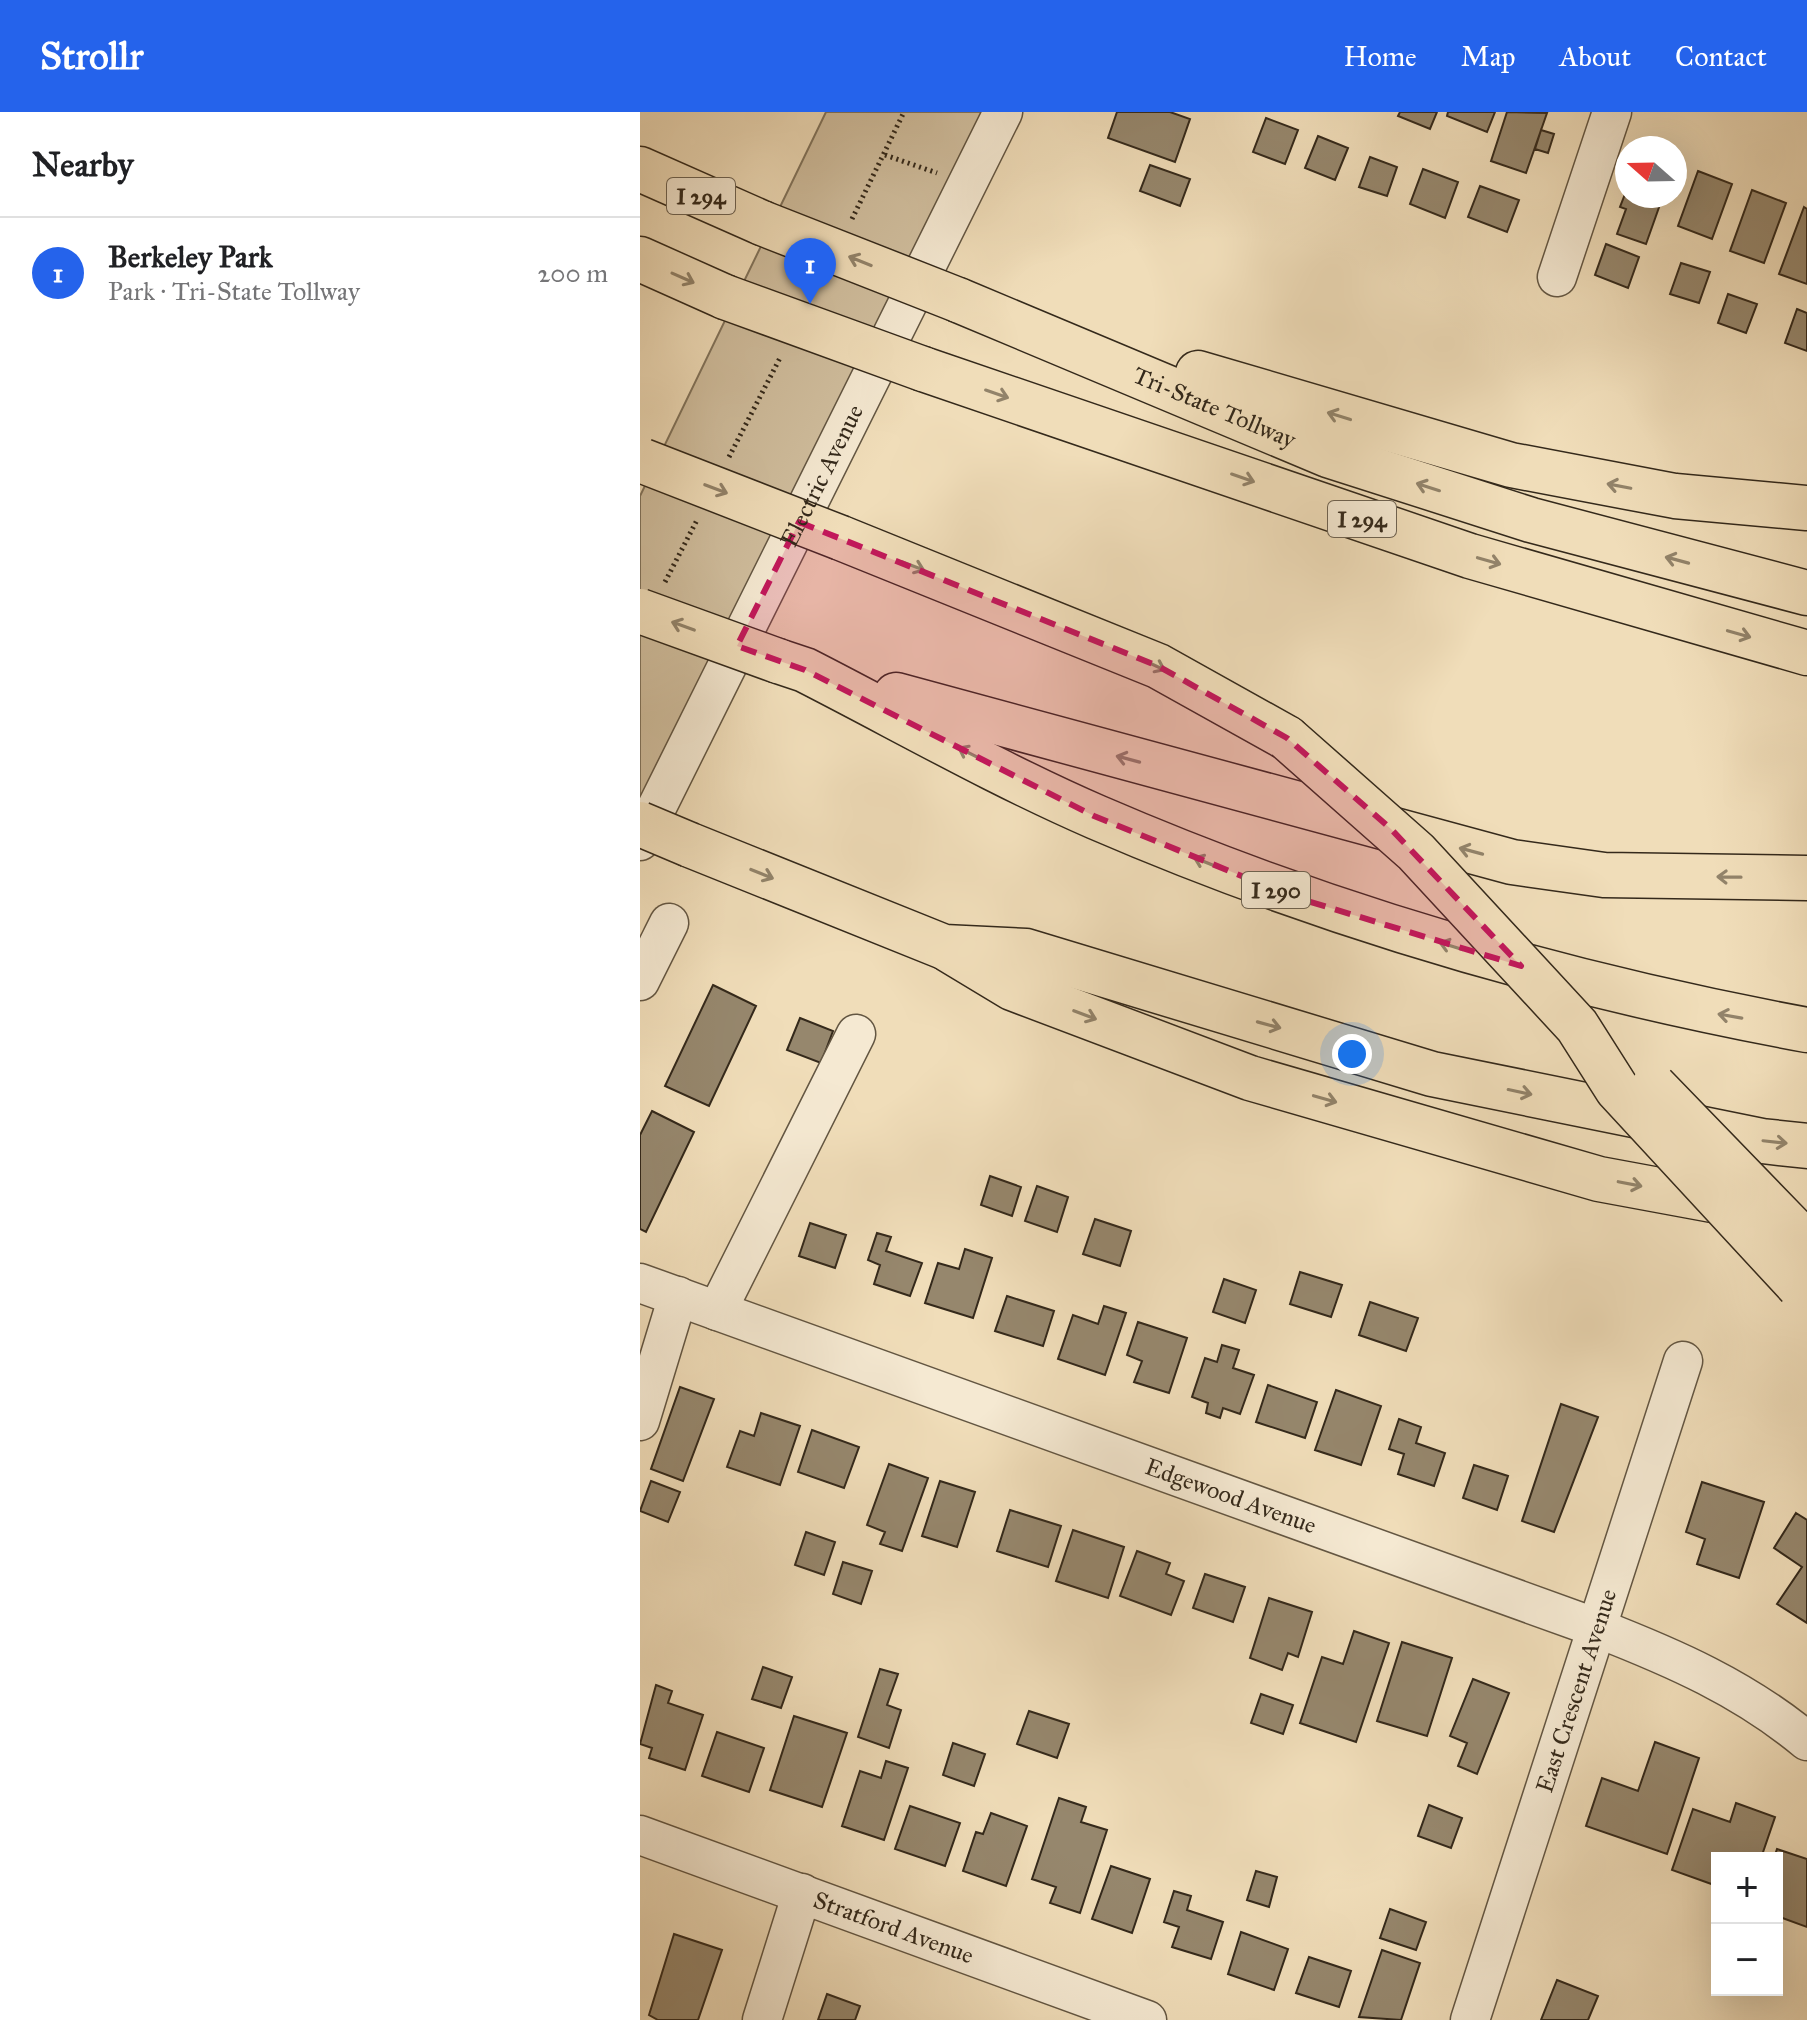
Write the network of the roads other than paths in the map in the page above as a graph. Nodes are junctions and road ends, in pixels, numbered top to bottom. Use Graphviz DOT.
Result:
graph roads {
  1 [pos="1003,112"];
  2 [pos="1612,112"];
  3 [pos="640,169"];
  4 [pos="640,259"];
  5 [pos="1557,277"];
  6 [pos="958,300"];
  7 [pos="642,460"];
  8 [pos="1807,508"];
  9 [pos="1807,593"];
  10 [pos="651,600"];
  11 [pos="1807,653"];
  12 [pos="791,665"];
  13 [pos="640,824"];
  14 [pos="640,841"];
  15 [pos="1807,878"];
  16 [pos="669,923"];
  17 [pos="944,947"];
  18 [pos="640,981"];
  19 [pos="1577,1026"];
  20 [pos="1807,1030"];
  21 [pos="856,1034"];
  22 [pos="1807,1146"];
  23 [pos="1807,1217"];
  24 [pos="1807,1244"];
  25 [pos="640,1283"];
  26 [pos="1803,1291"];
  27 [pos="678,1296"];
  28 [pos="717,1311"];
  29 [pos="1683,1361"];
  30 [pos="640,1421"];
  31 [pos="1597,1628"];
  32 [pos="1807,1741"];
  33 [pos="640,1835"];
  34 [pos="802,1893"];
  35 [pos="762,2020"];
  36 [pos="1147,2020"];
  37 [pos="1470,2020"];
  1 -- 14 [label="street, Electric Avenue"];
  2 -- 5 [label="street"];
  6 -- 3 [label="highway, Tri-State Tollway / I 294, one-way, bridge"];
  4 -- 11 [label="highway, I 294, one-way, bridge"];
  8 -- 6 [label="highway, one-way"];
  9 -- 6 [label="highway, Tri-State Tollway / I 294, one-way"];
  7 -- 19 [label="highway, one-way, bridge"];
  12 -- 10 [label="highway, I 290, one-way, bridge"];
  15 -- 12 [label="highway, one-way"];
  20 -- 12 [label="highway, I 290, one-way"];
  13 -- 17 [label="highway, one-way, bridge"];
  16 -- 18 [label="street"];
  17 -- 22 [label="highway, one-way"];
  17 -- 23 [label="highway, one-way"];
  19 -- 24 [label="highway, bridge"];
  19 -- 26 [label="highway, bridge"];
  21 -- 28 [label="street"];
  25 -- 27 [label="street, Edgewood Avenue"];
  27 -- 28 [label="street, Edgewood Avenue"];
  27 -- 30 [label="street"];
  28 -- 31 [label="street, Edgewood Avenue"];
  29 -- 31 [label="street, East Crescent Avenue"];
  31 -- 32 [label="street, Edgewood Avenue"];
  31 -- 37 [label="street, East Crescent Avenue"];
  33 -- 34 [label="street, Stratford Avenue"];
  34 -- 35 [label="street"];
  34 -- 36 [label="street, Stratford Avenue"];
}
